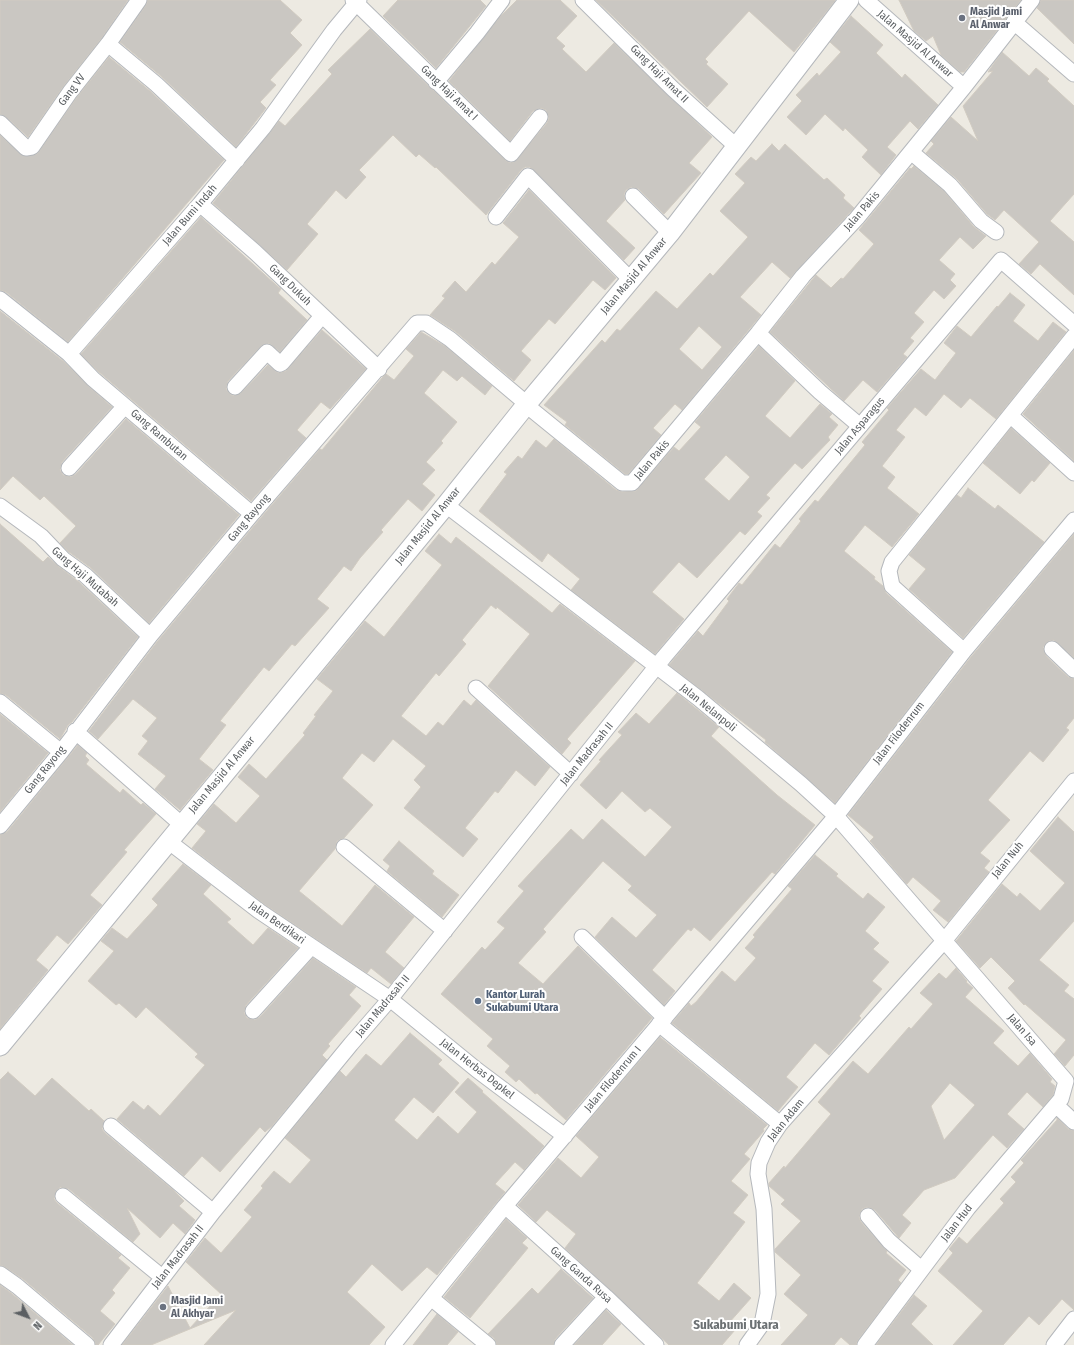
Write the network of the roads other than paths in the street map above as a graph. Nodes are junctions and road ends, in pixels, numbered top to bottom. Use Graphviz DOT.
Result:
graph roads {
  1 [pos="139,0"];
  2 [pos="502,0"];
  3 [pos="849,0"];
  4 [pos="866,0"];
  5 [pos="1032,0"];
  6 [pos="356,1"];
  7 [pos="586,1"];
  8 [pos="1014,22"];
  9 [pos="108,44"];
  10 [pos="1074,74"];
  11 [pos="436,82"];
  12 [pos="964,87"];
  13 [pos="540,116"];
  14 [pos="0,123"];
  15 [pos="737,147"];
  16 [pos="911,152"];
  17 [pos="237,160"];
  18 [pos="633,196"];
  19 [pos="200,204"];
  20 [pos="496,217"];
  21 [pos="670,232"];
  22 [pos="996,232"];
  23 [pos="631,280"];
  24 [pos="0,299"];
  25 [pos="322,316"];
  26 [pos="1074,324"];
  27 [pos="758,333"];
  28 [pos="1074,336"];
  29 [pos="69,354"];
  30 [pos="378,369"];
  31 [pos="235,387"];
  32 [pos="527,404"];
  33 [pos="125,406"];
  34 [pos="1011,416"];
  35 [pos="860,426"];
  36 [pos="69,468"];
  37 [pos="1074,473"];
  38 [pos="446,505"];
  39 [pos="0,506"];
  40 [pos="252,514"];
  41 [pos="1074,520"];
  42 [pos="150,636"];
  43 [pos="1052,649"];
  44 [pos="964,651"];
  45 [pos="656,667"];
  46 [pos="1074,670"];
  47 [pos="476,688"];
  48 [pos="0,702"];
  49 [pos="75,731"];
  50 [pos="61,752"];
  51 [pos="571,774"];
  52 [pos="1074,781"];
  53 [pos="836,816"];
  54 [pos="181,824"];
  55 [pos="0,826"];
  56 [pos="168,841"];
  57 [pos="344,846"];
  58 [pos="445,931"];
  59 [pos="582,937"];
  60 [pos="944,941"];
  61 [pos="311,946"];
  62 [pos="390,1000"];
  63 [pos="253,1011"];
  64 [pos="662,1021"];
  65 [pos="0,1046"];
  66 [pos="1070,1076"];
  67 [pos="1056,1105"];
  68 [pos="1074,1122"];
  69 [pos="780,1124"];
  70 [pos="111,1126"];
  71 [pos="565,1136"];
  72 [pos="63,1196"];
  73 [pos="505,1206"];
  74 [pos="213,1212"];
  75 [pos="868,1216"];
  76 [pos="921,1269"];
  77 [pos="0,1274"];
  78 [pos="162,1277"];
  79 [pos="606,1297"];
  80 [pos="430,1298"];
  81 [pos="1074,1319"];
  82 [pos="114,1344"];
  83 [pos="87,1345"];
  84 [pos="393,1345"];
  85 [pos="488,1345"];
  86 [pos="562,1345"];
  87 [pos="656,1345"];
  88 [pos="747,1345"];
  89 [pos="864,1345"];
  90 [pos="1054,1345"];
  1 -- 9 [label="street, Gang VV"];
  2 -- 11 [label="street"];
  3 -- 15 [label="street, Jalan Masjid Al Anwar"];
  4 -- 12 [label="street, Jalan Masjid Al Anwar"];
  5 -- 8 [label="street, Jalan Pakis"];
  6 -- 11 [label="street, Gang Haji Amat I"];
  6 -- 17 [label="street, Jalan Bumi Indah"];
  7 -- 15 [label="street, Gang Haji Amat II"];
  8 -- 10 [label="street"];
  8 -- 12 [label="street, Jalan Pakis"];
  9 -- 14 [label="street, Gang VV"];
  9 -- 17 [label="street"];
  11 -- 13 [label="street, Gang Haji Amat I"];
  12 -- 16 [label="street, Jalan Pakis"];
  15 -- 21 [label="street, Jalan Masjid Al Anwar"];
  16 -- 22 [label="street"];
  16 -- 27 [label="street, Jalan Pakis"];
  17 -- 19 [label="street, Jalan Bumi Indah"];
  18 -- 21 [label="street"];
  19 -- 25 [label="street, Gang Dukuh"];
  19 -- 29 [label="street, Jalan Bumi Indah"];
  20 -- 23 [label="street"];
  21 -- 23 [label="street, Jalan Masjid Al Anwar"];
  23 -- 32 [label="street, Jalan Masjid Al Anwar"];
  24 -- 29 [label="street"];
  25 -- 30 [label="street, Gang Dukuh"];
  25 -- 31 [label="street"];
  26 -- 35 [label="street, Jalan Asparagus"];
  27 -- 32 [label="street, Jalan Pakis"];
  27 -- 35 [label="street"];
  28 -- 34 [label="street"];
  29 -- 33 [label="street, Gang Rambutan"];
  30 -- 32 [label="street, Gang Rayong"];
  30 -- 40 [label="street, Gang Rayong"];
  32 -- 38 [label="street, Jalan Masjid Al Anwar"];
  33 -- 36 [label="street"];
  33 -- 40 [label="street, Gang Rambutan"];
  34 -- 37 [label="street"];
  34 -- 44 [label="street"];
  35 -- 45 [label="street, Jalan Asparagus"];
  38 -- 45 [label="street, Jalan Nelanpoli"];
  38 -- 54 [label="street, Jalan Masjid Al Anwar"];
  39 -- 42 [label="street, Gang Haji Mutabah"];
  40 -- 42 [label="street, Gang Rayong"];
  41 -- 44 [label="street, Jalan Filodenrum"];
  42 -- 49 [label="street, Gang Rayong"];
  43 -- 46 [label="street"];
  44 -- 53 [label="street, Jalan Filodenrum"];
  45 -- 51 [label="street, Jalan Madrasah II"];
  45 -- 53 [label="street, Jalan Nelanpoli"];
  47 -- 51 [label="street"];
  48 -- 50 [label="street"];
  49 -- 50 [label="street, Gang Rayong"];
  49 -- 54 [label="street"];
  50 -- 55 [label="street, Gang Rayong"];
  51 -- 58 [label="street, Jalan Madrasah II"];
  52 -- 60 [label="street, Jalan Nuh"];
  53 -- 60 [label="street, Jalan Nelanpoli"];
  53 -- 64 [label="street, Jalan Filodenrum I"];
  54 -- 56 [label="street, Jalan Masjid Al Anwar"];
  56 -- 61 [label="street, Jalan Berdikari"];
  56 -- 65 [label="street, Jalan Masjid Al Anwar"];
  57 -- 58 [label="street"];
  58 -- 62 [label="street, Jalan Madrasah II"];
  59 -- 64 [label="street"];
  60 -- 66 [label="street, Jalan Isa"];
  60 -- 69 [label="street, Jalan Adam"];
  61 -- 62 [label="street, Jalan Berdikari"];
  61 -- 63 [label="street"];
  62 -- 71 [label="street, Jalan Herbas Depkel"];
  62 -- 74 [label="street, Jalan Madrasah II"];
  64 -- 69 [label="street"];
  64 -- 71 [label="street, Jalan Filodenrum I"];
  66 -- 67 [label="street, Jalan Isa"];
  67 -- 68 [label="street"];
  67 -- 76 [label="street, Jalan Hud"];
  69 -- 88 [label="street, Jalan Adam"];
  70 -- 74 [label="street"];
  71 -- 73 [label="street, Jalan Filodenrum I"];
  72 -- 78 [label="street"];
  73 -- 79 [label="street, Gang Ganda Rusa"];
  73 -- 80 [label="street, Jalan Filodenrum I"];
  74 -- 78 [label="street, Jalan Madrasah II"];
  75 -- 76 [label="street"];
  76 -- 89 [label="street, Jalan Hud"];
  77 -- 83 [label="street"];
  78 -- 82 [label="street, Jalan Madrasah II"];
  79 -- 86 [label="street"];
  79 -- 87 [label="street, Gang Ganda Rusa"];
  80 -- 84 [label="street, Jalan Filodenrum I"];
  80 -- 85 [label="street"];
  81 -- 90 [label="street"];
}
